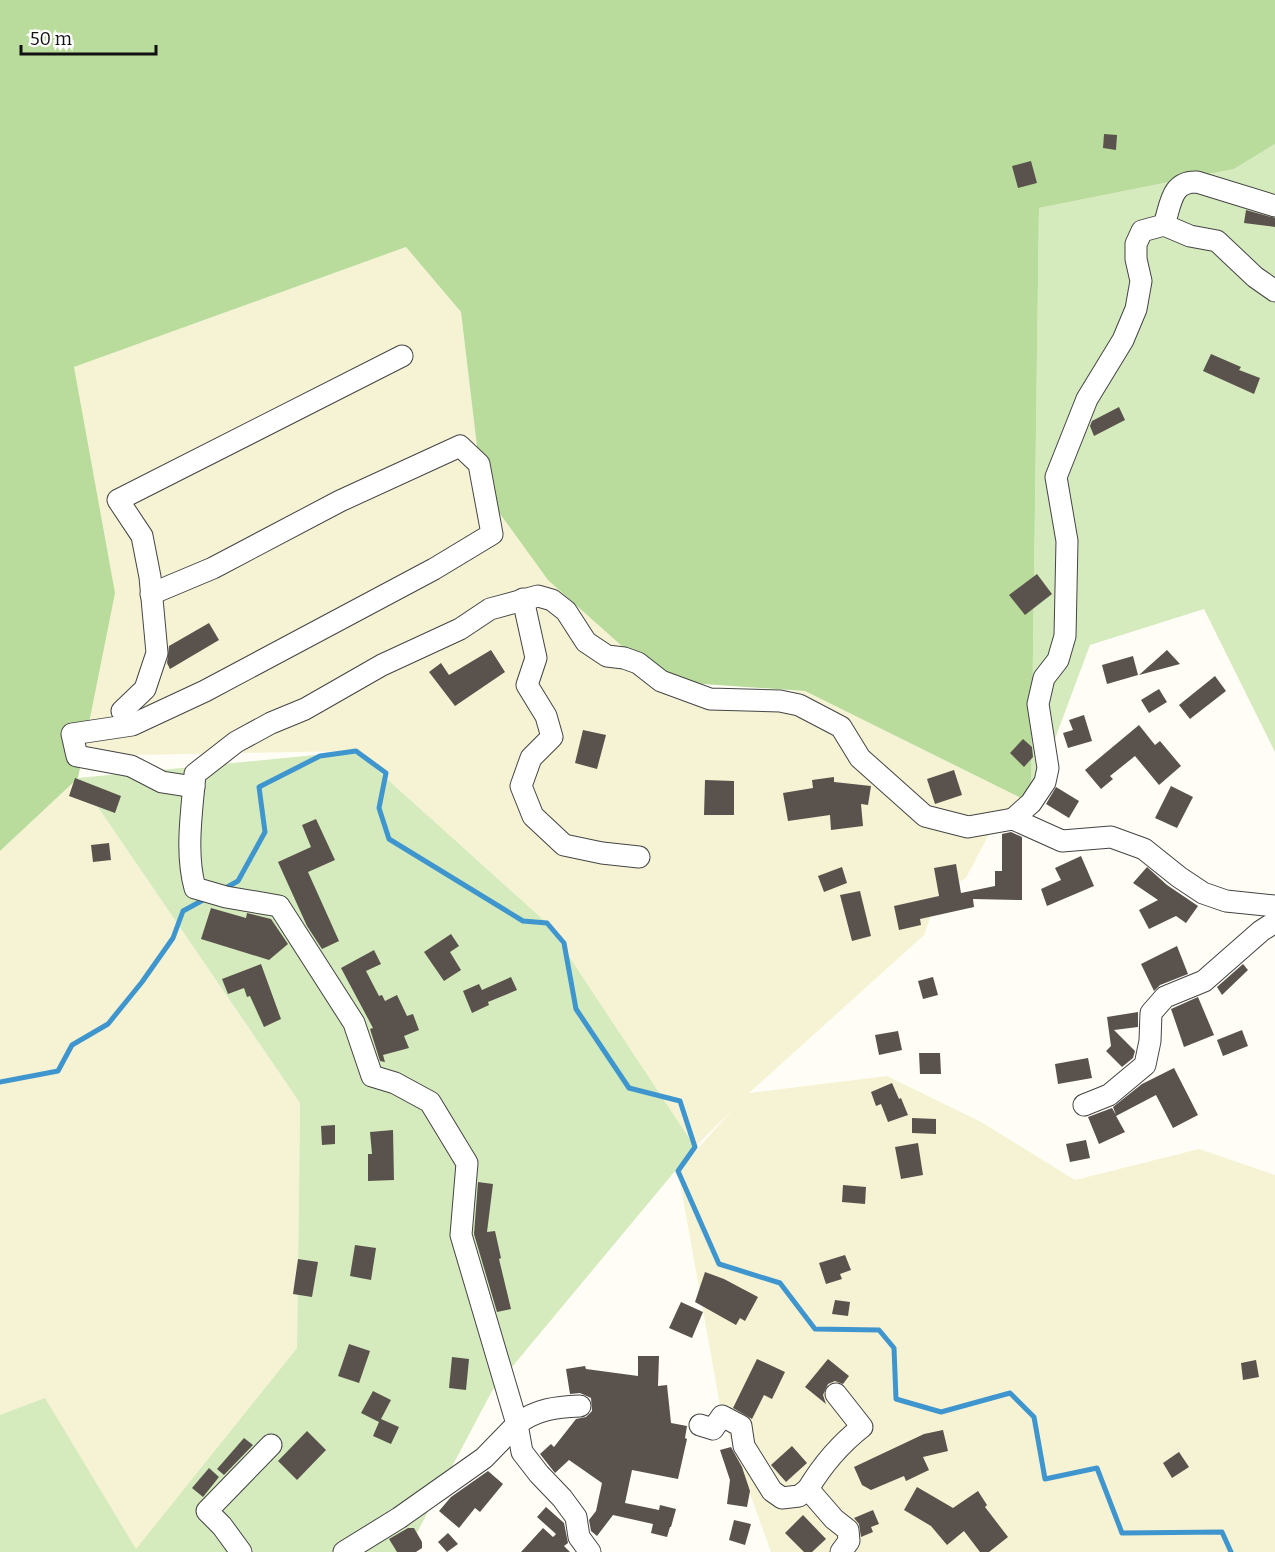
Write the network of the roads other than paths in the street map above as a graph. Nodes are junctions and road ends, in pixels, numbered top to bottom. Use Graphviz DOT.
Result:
graph roads {
  1 [pos="1275,206"];
  2 [pos="1164,225"];
  3 [pos="1275,291"];
  4 [pos="402,356"];
  5 [pos="151,594"];
  6 [pos="523,599"];
  7 [pos="122,711"];
  8 [pos="194,787"];
  9 [pos="1013,819"];
  10 [pos="639,857"];
  11 [pos="1275,906"];
  12 [pos="1275,922"];
  13 [pos="1084,1105"];
  14 [pos="836,1394"];
  15 [pos="580,1406"];
  16 [pos="517,1424"];
  17 [pos="700,1425"];
  18 [pos="271,1445"];
  19 [pos="808,1489"];
  20 [pos="241,1552"];
  21 [pos="344,1552"];
  22 [pos="590,1552"];
  23 [pos="842,1552"];
  1 -- 2 [label="street"];
  2 -- 3 [label="street"];
  2 -- 9 [label="street"];
  4 -- 5 [label="street"];
  5 -- 7 [label="street"];
  5 -- 8 [label="street"];
  6 -- 8 [label="street"];
  6 -- 9 [label="street"];
  6 -- 10 [label="street"];
  8 -- 16 [label="street"];
  9 -- 11 [label="street"];
  12 -- 13 [label="street"];
  14 -- 19 [label="street"];
  15 -- 16 [label="street"];
  16 -- 21 [label="street"];
  16 -- 22 [label="street"];
  17 -- 19 [label="street"];
  18 -- 20 [label="street"];
  19 -- 23 [label="street"];
}
